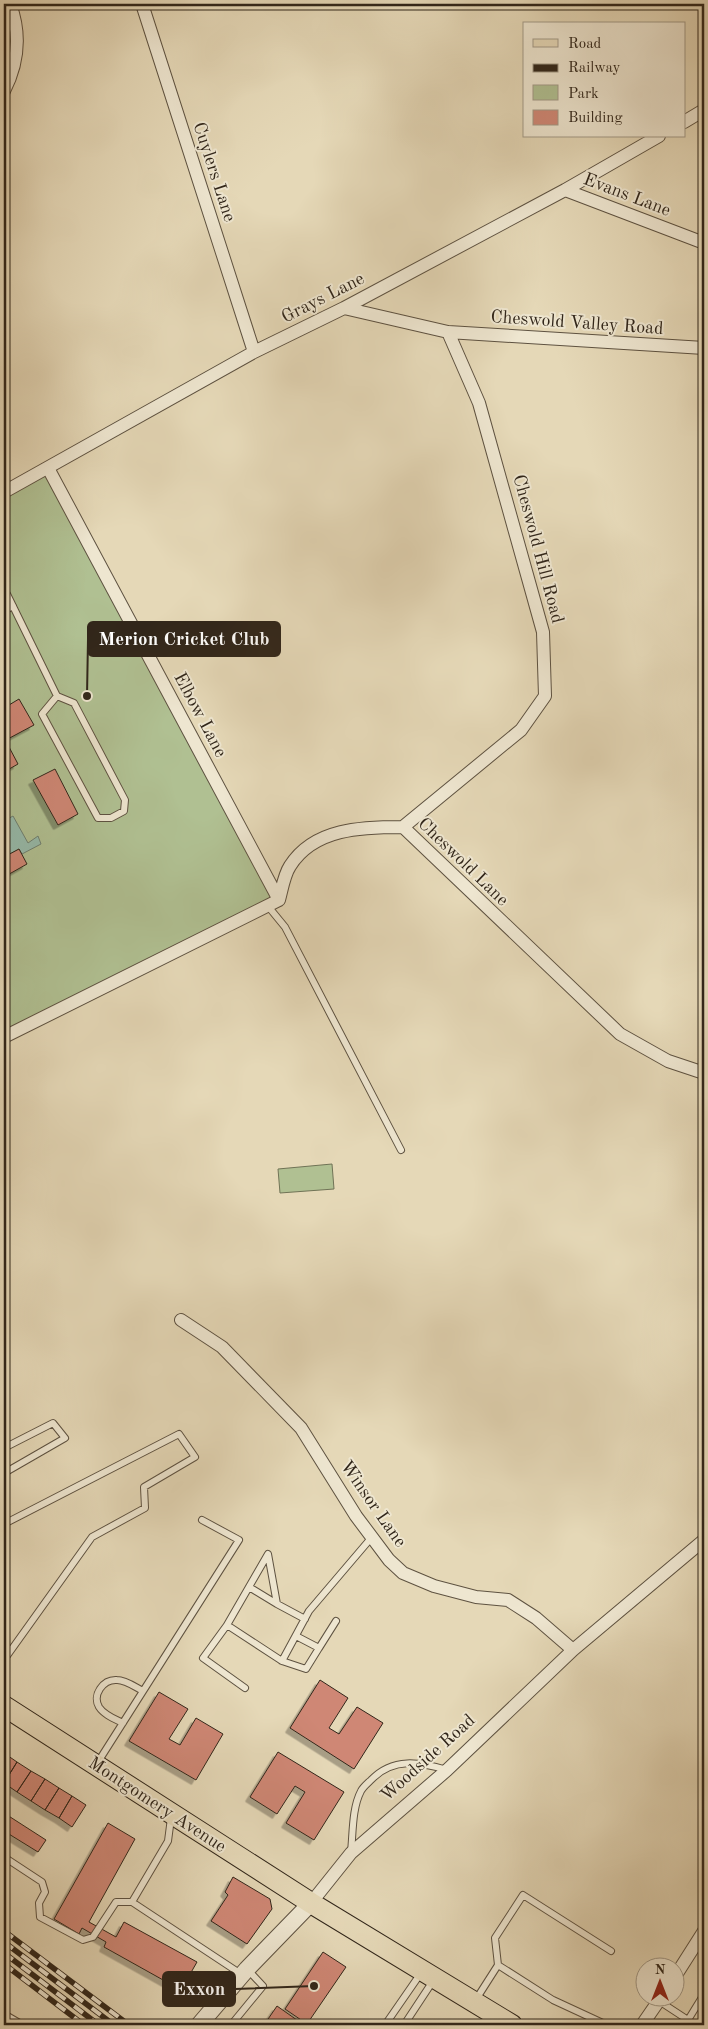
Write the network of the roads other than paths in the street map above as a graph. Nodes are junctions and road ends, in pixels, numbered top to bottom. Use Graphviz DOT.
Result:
graph roads {
  1 [pos="10,4"];
  2 [pos="142,4"];
  3 [pos="4,91"];
  4 [pos="704,110"];
  5 [pos="686,121"];
  6 [pos="656,138"];
  7 [pos="565,190"];
  8 [pos="704,243"];
  9 [pos="344,308"];
  10 [pos="448,332"];
  11 [pos="704,348"];
  12 [pos="254,352"];
  13 [pos="48,468"];
  14 [pos="4,492"];
  15 [pos="4,592"];
  16 [pos="13,606"];
  17 [pos="4,611"];
  18 [pos="57,696"];
  19 [pos="402,828"];
  20 [pos="273,902"];
  21 [pos="4,1037"];
  22 [pos="704,1073"];
  23 [pos="401,1150"];
  24 [pos="181,1320"];
  25 [pos="4,1448"];
  26 [pos="4,1467"];
  27 [pos="202,1520"];
  28 [pos="4,1524"];
  29 [pos="372,1537"];
  30 [pos="704,1540"];
  31 [pos="249,1587"];
  32 [pos="277,1604"];
  33 [pos="305,1619"];
  34 [pos="336,1621"];
  35 [pos="227,1625"];
  36 [pos="296,1636"];
  37 [pos="319,1648"];
  38 [pos="573,1650"];
  39 [pos="4,1660"];
  40 [pos="282,1661"];
  41 [pos="245,1688"];
  42 [pos="143,1691"];
  43 [pos="4,1706"];
  44 [pos="123,1723"];
  45 [pos="96,1765"];
  46 [pos="446,1770"];
  47 [pos="172,1814"];
  48 [pos="351,1854"];
  49 [pos="4,1857"];
  50 [pos="132,1902"];
  51 [pos="310,1903"];
  52 [pos="704,1931"];
  53 [pos="611,1950"];
  54 [pos="686,1959"];
  55 [pos="498,1966"];
  56 [pos="245,1972"];
  57 [pos="429,1974"];
  58 [pos="704,1994"];
  59 [pos="475,2002"];
  60 [pos="655,2006"];
  61 [pos="668,2006"];
  62 [pos="4,2014"];
  63 [pos="687,2023"];
  64 [pos="23,2025"];
  65 [pos="200,2025"];
  66 [pos="231,2025"];
  67 [pos="385,2025"];
  68 [pos="404,2025"];
  69 [pos="512,2025"];
  70 [pos="607,2025"];
  71 [pos="642,2025"];
  1 -- 3 [label="street"];
  2 -- 12 [label="street, Cuylers Lane"];
  4 -- 5 [label="street"];
  6 -- 7 [label="street, Grays Lane"];
  7 -- 8 [label="street, Evans Lane"];
  7 -- 9 [label="street, Grays Lane"];
  9 -- 10 [label="street"];
  9 -- 12 [label="street, Grays Lane"];
  10 -- 11 [label="street, Cheswold Valley Road"];
  10 -- 19 [label="street, Cheswold Hill Road"];
  12 -- 13 [label="street, Grays Lane"];
  13 -- 14 [label="street, Grays Lane"];
  13 -- 20 [label="street, Elbow Lane"];
  15 -- 16 [label="lane"];
  16 -- 17 [label="lane"];
  16 -- 18 [label="lane"];
  18 -- 18 [label="lane"];
  19 -- 20 [label="street, Cheswold Lane"];
  19 -- 22 [label="street, Cheswold Lane"];
  20 -- 21 [label="street"];
  20 -- 23 [label="lane"];
  24 -- 29 [label="street, Winsor Lane"];
  25 -- 26 [label="lane"];
  27 -- 42 [label="lane"];
  28 -- 39 [label="lane"];
  29 -- 33 [label="lane"];
  29 -- 38 [label="street, Winsor Lane"];
  30 -- 38 [label="street, Woodside Road"];
  31 -- 32 [label="lane"];
  31 -- 32 [label="lane"];
  31 -- 35 [label="lane"];
  32 -- 33 [label="lane"];
  33 -- 36 [label="lane"];
  34 -- 37 [label="lane"];
  35 -- 40 [label="lane"];
  35 -- 41 [label="lane"];
  36 -- 37 [label="lane"];
  36 -- 40 [label="lane"];
  37 -- 40 [label="lane"];
  38 -- 46 [label="street, Woodside Road"];
  42 -- 44 [label="lane"];
  42 -- 44 [label="lane"];
  43 -- 45 [label="main road, Montgomery Avenue"];
  44 -- 45 [label="lane"];
  45 -- 47 [label="main road, Montgomery Avenue"];
  46 -- 48 [label="street, Woodside Road"];
  46 -- 48 [label="lane"];
  47 -- 50 [label="lane"];
  47 -- 51 [label="main road, Montgomery Avenue"];
  48 -- 51 [label="street, Woodside Road"];
  49 -- 50 [label="lane"];
  50 -- 56 [label="lane"];
  51 -- 56 [label="street, Woodside Road"];
  51 -- 57 [label="main road, Montgomery Avenue"];
  52 -- 54 [label="street"];
  53 -- 55 [label="lane"];
  55 -- 59 [label="lane"];
  55 -- 70 [label="lane"];
  56 -- 65 [label="street, Woodside Road"];
  56 -- 66 [label="lane"];
  57 -- 59 [label="main road, Montgomery Avenue"];
  57 -- 67 [label="lane"];
  57 -- 68 [label="lane"];
  58 -- 63 [label="lane"];
  59 -- 69 [label="main road, Montgomery Avenue"];
  60 -- 71 [label="street"];
  61 -- 63 [label="lane"];
  62 -- 64 [label="lane"];
}
